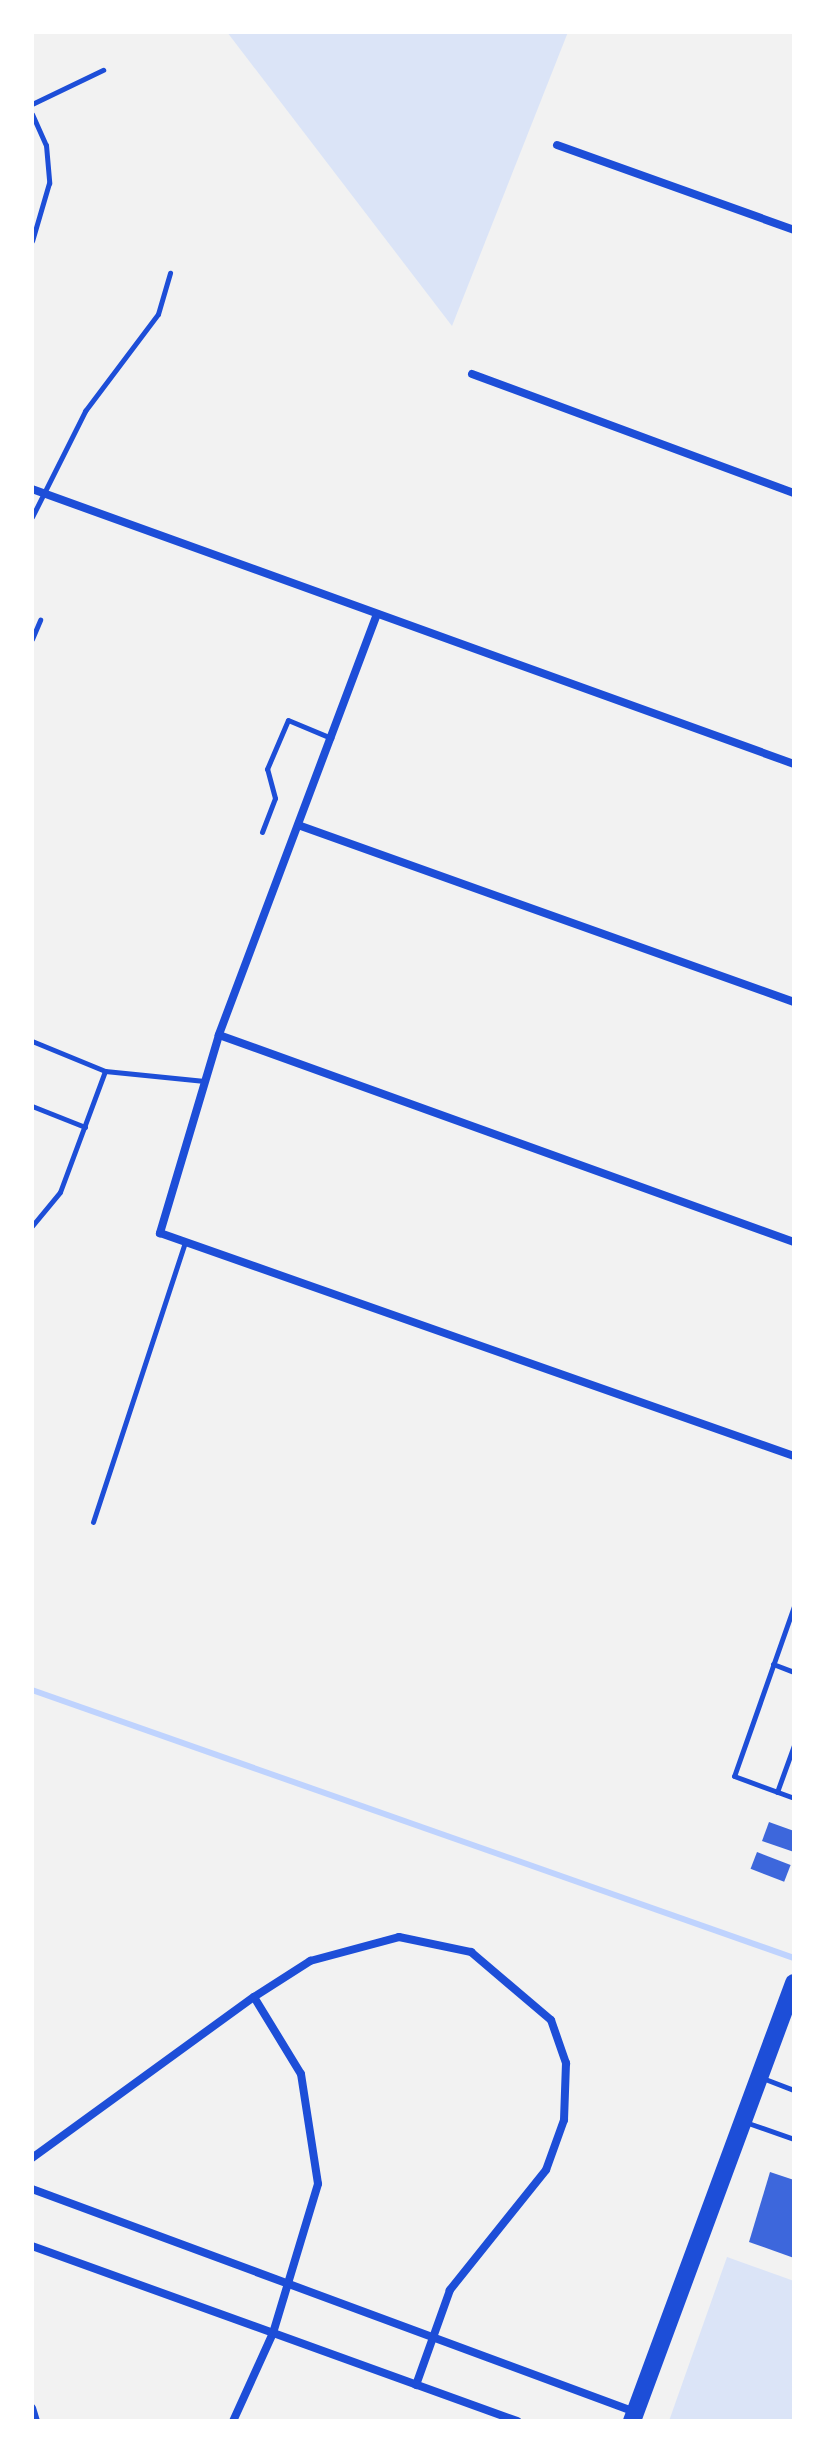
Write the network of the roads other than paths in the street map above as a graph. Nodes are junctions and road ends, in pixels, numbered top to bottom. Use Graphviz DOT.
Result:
graph roads {
  1 [pos="103,70"];
  2 [pos="32,104"];
  3 [pos="32,114"];
  4 [pos="557,145"];
  5 [pos="794,230"];
  6 [pos="32,241"];
  7 [pos="170,273"];
  8 [pos="472,374"];
  9 [pos="32,489"];
  10 [pos="42,492"];
  11 [pos="794,493"];
  12 [pos="32,517"];
  13 [pos="377,614"];
  14 [pos="40,620"];
  15 [pos="32,639"];
  16 [pos="331,738"];
  17 [pos="794,764"];
  18 [pos="298,825"];
  19 [pos="262,832"];
  20 [pos="794,1002"];
  21 [pos="219,1035"];
  22 [pos="32,1041"];
  23 [pos="105,1071"];
  24 [pos="205,1081"];
  25 [pos="32,1106"];
  26 [pos="85,1127"];
  27 [pos="32,1226"];
  28 [pos="185,1242"];
  29 [pos="794,1242"];
  30 [pos="794,1456"];
  31 [pos="93,1522"];
  32 [pos="794,1606"];
  33 [pos="773,1664"];
  34 [pos="794,1672"];
  35 [pos="794,1745"];
  36 [pos="777,1792"];
  37 [pos="794,1798"];
  38 [pos="794,1983"];
  39 [pos="254,1997"];
  40 [pos="789,2011"];
  41 [pos="759,2077"];
  42 [pos="794,2090"];
  43 [pos="743,2121"];
  44 [pos="794,2139"];
  45 [pos="32,2158"];
  46 [pos="32,2189"];
  47 [pos="32,2246"];
  48 [pos="290,2285"];
  49 [pos="273,2333"];
  50 [pos="432,2336"];
  51 [pos="416,2385"];
  52 [pos="32,2408"];
  53 [pos="634,2416"];
  54 [pos="36,2421"];
  55 [pos="233,2421"];
  56 [pos="517,2421"];
  1 -- 2 [label="lane"];
  3 -- 6 [label="lane"];
  4 -- 5 [label="street"];
  7 -- 10 [label="lane"];
  8 -- 11 [label="street"];
  9 -- 10 [label="street"];
  10 -- 12 [label="lane"];
  10 -- 13 [label="street"];
  13 -- 16 [label="street"];
  13 -- 17 [label="street"];
  14 -- 15 [label="lane"];
  16 -- 18 [label="street"];
  16 -- 19 [label="lane"];
  18 -- 20 [label="street"];
  18 -- 21 [label="street"];
  21 -- 24 [label="street"];
  21 -- 29 [label="street"];
  22 -- 23 [label="lane"];
  23 -- 24 [label="lane"];
  23 -- 26 [label="lane"];
  24 -- 28 [label="street"];
  25 -- 26 [label="lane"];
  26 -- 27 [label="lane"];
  28 -- 30 [label="street"];
  28 -- 31 [label="lane"];
  32 -- 33 [label="lane"];
  33 -- 34 [label="lane"];
  33 -- 36 [label="lane"];
  35 -- 36 [label="lane"];
  36 -- 37 [label="lane"];
  38 -- 40 [label="main road"];
  39 -- 45 [label="street"];
  39 -- 48 [label="street"];
  39 -- 50 [label="street"];
  40 -- 41 [label="main road"];
  41 -- 42 [label="lane"];
  41 -- 43 [label="main road"];
  43 -- 44 [label="lane"];
  43 -- 53 [label="main road"];
  46 -- 48 [label="street"];
  47 -- 49 [label="street"];
  48 -- 49 [label="street"];
  48 -- 50 [label="street"];
  49 -- 51 [label="street"];
  49 -- 55 [label="street"];
  50 -- 51 [label="street"];
  50 -- 53 [label="street"];
  51 -- 56 [label="street"];
  52 -- 54 [label="street"];
}
